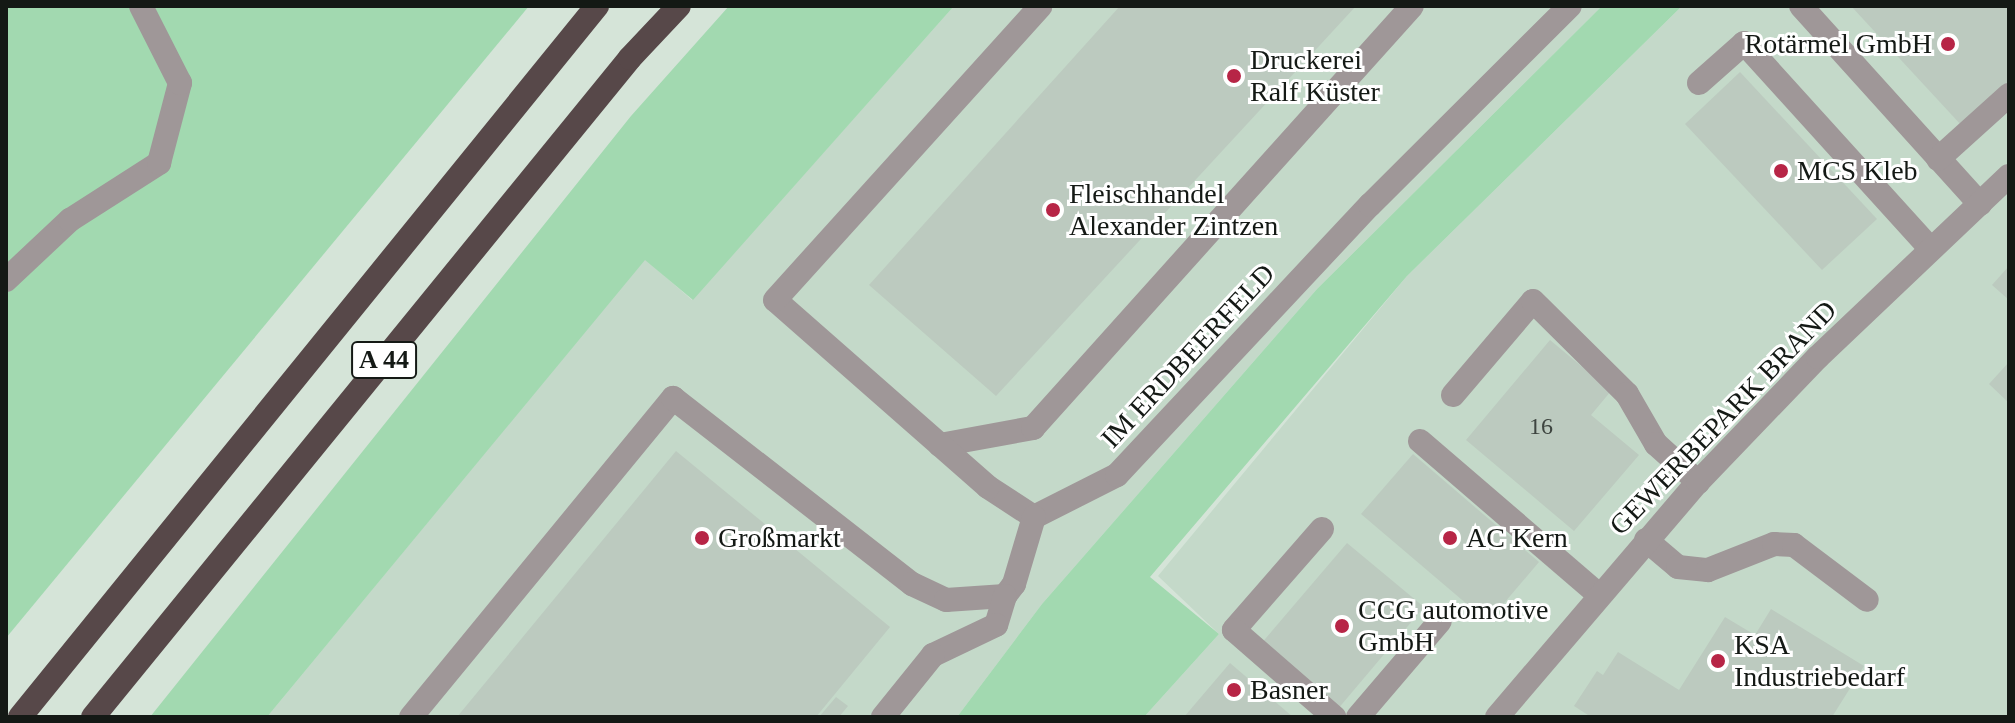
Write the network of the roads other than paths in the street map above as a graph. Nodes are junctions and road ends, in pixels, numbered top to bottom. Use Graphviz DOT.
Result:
graph roads {
  1 [pos="141,6"];
  2 [pos="597,6"];
  3 [pos="679,6"];
  4 [pos="1041,6"];
  5 [pos="1412,6"];
  6 [pos="1570,6"];
  7 [pos="1801,6"];
  8 [pos="1699,83"];
  9 [pos="2009,95"];
  10 [pos="1938,159"];
  11 [pos="2009,176"];
  12 [pos="1980,204"];
  13 [pos="1931,249"];
  14 [pos="6,280"];
  15 [pos="1453,395"];
  16 [pos="1420,441"];
  17 [pos="940,445"];
  18 [pos="1698,482"];
  19 [pos="1034,517"];
  20 [pos="1322,529"];
  21 [pos="1646,540"];
  22 [pos="1598,594"];
  23 [pos="1005,596"];
  24 [pos="1867,600"];
  25 [pos="1440,621"];
  26 [pos="1361,716"];
  27 [pos="20,717"];
  28 [pos="93,717"];
  29 [pos="411,717"];
  30 [pos="883,717"];
  31 [pos="1334,717"];
  32 [pos="1497,717"];
  1 -- 14 [label="street"];
  2 -- 27 [label="highway, A 44"];
  3 -- 28 [label="highway, A 44"];
  4 -- 17 [label="street"];
  5 -- 17 [label="street"];
  6 -- 19 [label="street, IM ERDBEERFELD"];
  7 -- 10 [label="street"];
  8 -- 13 [label="street"];
  9 -- 10 [label="street"];
  10 -- 12 [label="street"];
  11 -- 12 [label="street, GEWERBEPARK BRAND"];
  12 -- 13 [label="street, GEWERBEPARK BRAND"];
  13 -- 18 [label="street, GEWERBEPARK BRAND"];
  15 -- 18 [label="street"];
  16 -- 22 [label="street"];
  17 -- 19 [label="street"];
  18 -- 21 [label="street, GEWERBEPARK BRAND"];
  19 -- 23 [label="street"];
  20 -- 31 [label="street"];
  21 -- 22 [label="street, GEWERBEPARK BRAND"];
  21 -- 24 [label="street"];
  22 -- 32 [label="street, GEWERBEPARK BRAND"];
  23 -- 29 [label="street"];
  23 -- 30 [label="street"];
  25 -- 26 [label="street"];
}
